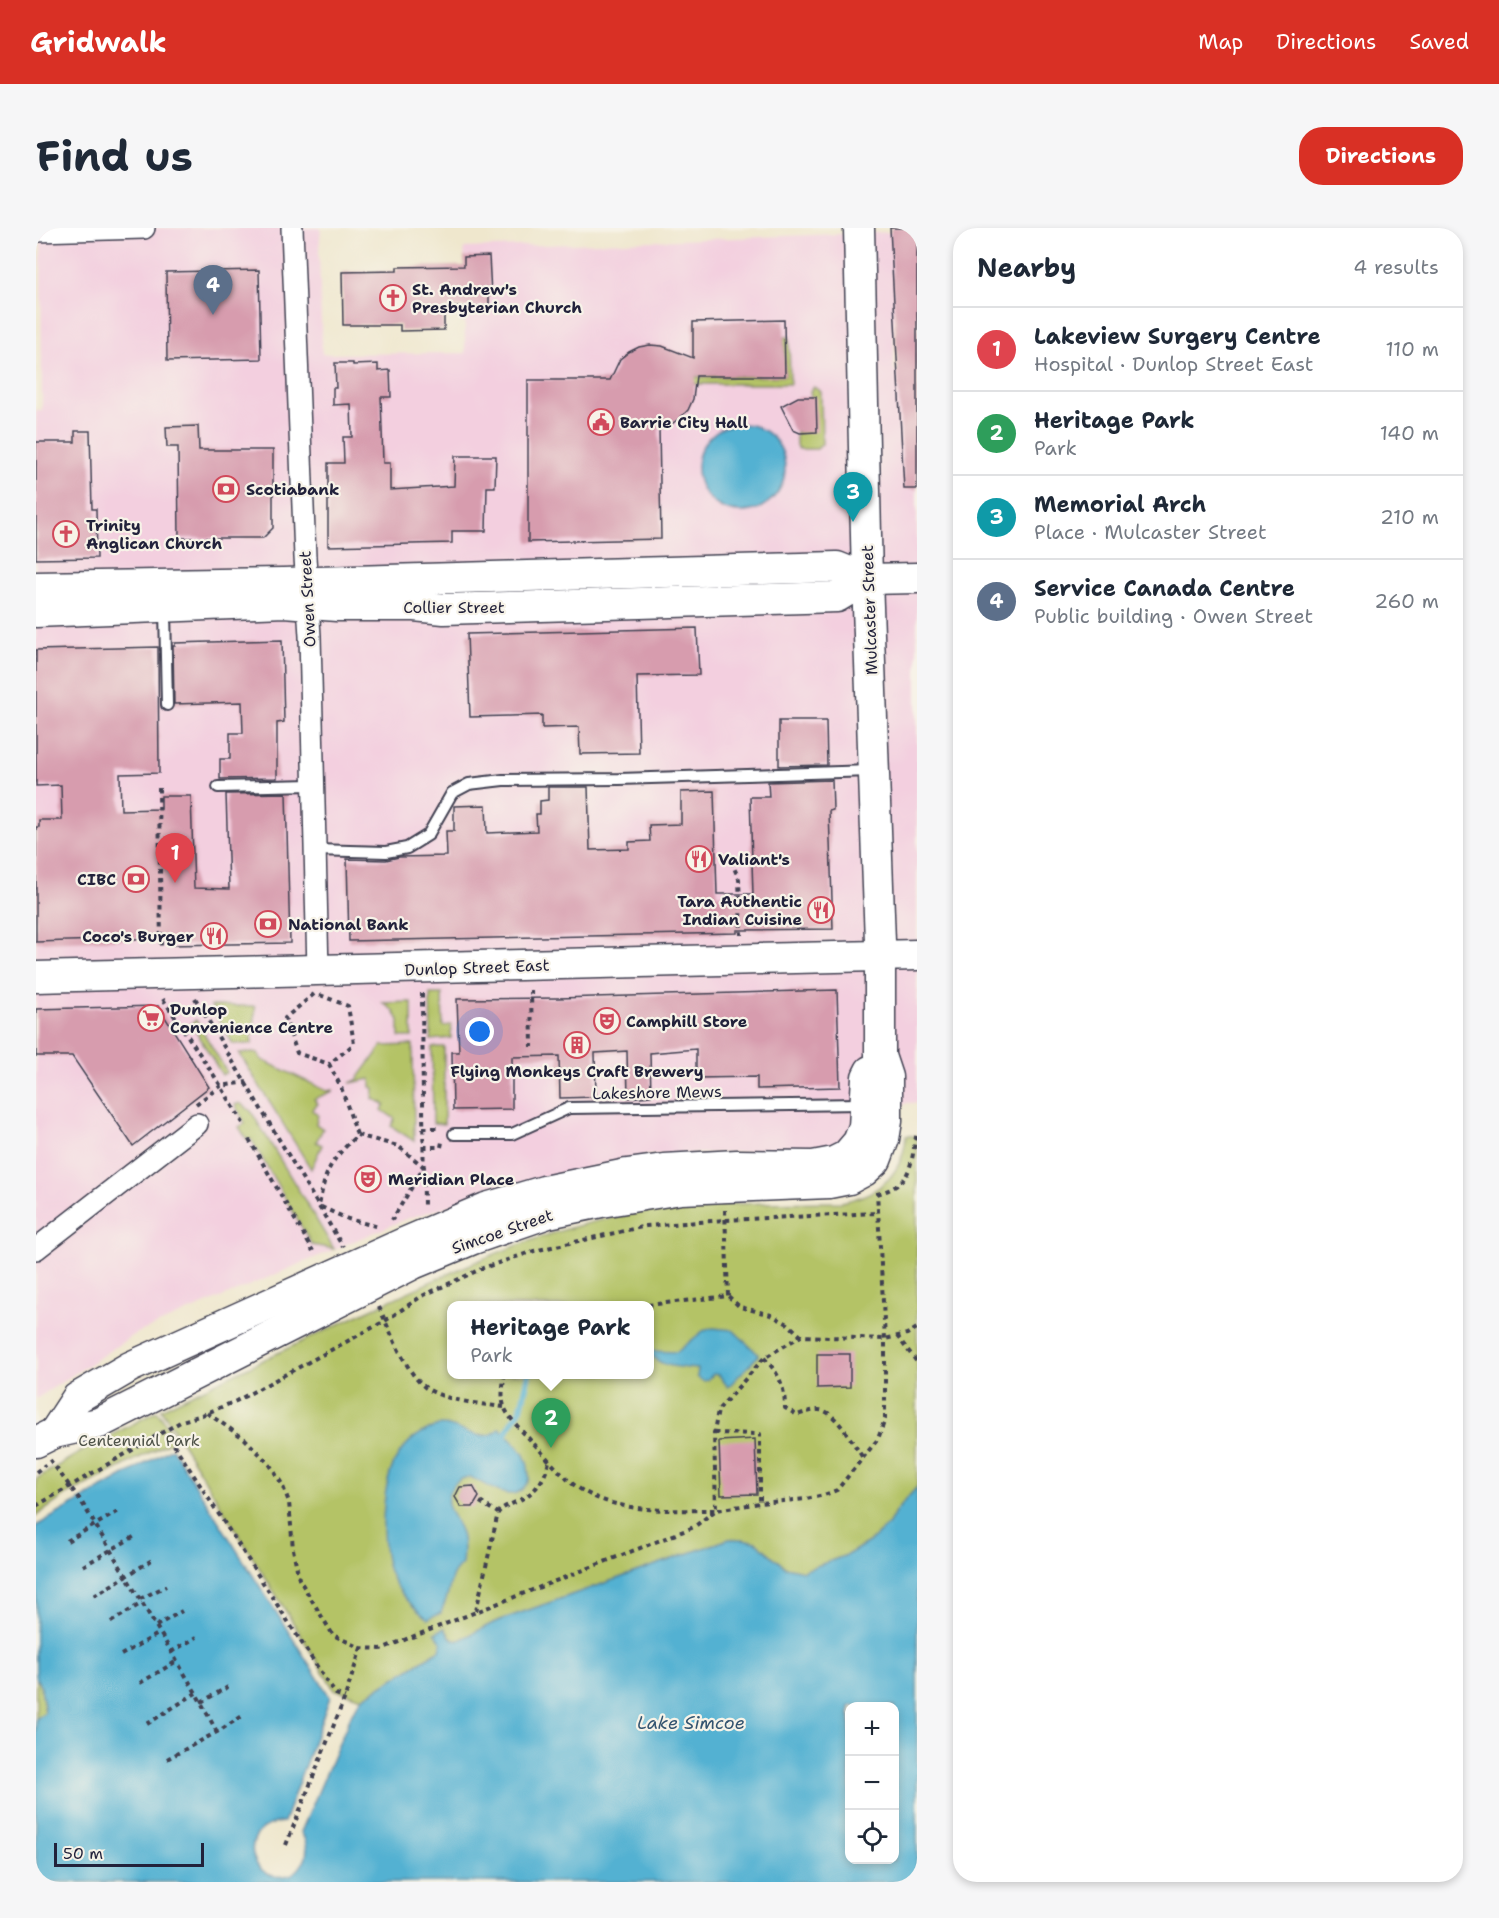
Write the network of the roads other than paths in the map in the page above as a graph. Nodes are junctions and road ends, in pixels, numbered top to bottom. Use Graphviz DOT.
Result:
graph roads {
  1 [pos="144,228"];
  2 [pos="292,228"];
  3 [pos="858,228"];
  4 [pos="36,231"];
  5 [pos="917,578"];
  6 [pos="867,579"];
  7 [pos="36,587"];
  8 [pos="308,593"];
  9 [pos="165,608"];
  10 [pos="36,612"];
  11 [pos="167,705"];
  12 [pos="874,771"];
  13 [pos="313,785"];
  14 [pos="218,787"];
  15 [pos="315,850"];
  16 [pos="917,955"];
  17 [pos="880,956"];
  18 [pos="318,970"];
  19 [pos="36,977"];
  20 [pos="880,1056"];
  21 [pos="866,1104"];
  22 [pos="197,1124"];
  23 [pos="454,1134"];
  24 [pos="36,1249"];
  25 [pos="41,1438"];
  1 -- 4 [label="street"];
  2 -- 8 [label="street, Owen Street"];
  3 -- 6 [label="main road, Mulcaster Street"];
  5 -- 6 [label="main road, Collier Street"];
  6 -- 8 [label="main road, Collier Street"];
  6 -- 12 [label="main road, Mulcaster Street"];
  7 -- 8 [label="main road, Collier Street"];
  8 -- 9 [label="main road, Collier Street"];
  8 -- 13 [label="street, Owen Street"];
  9 -- 10 [label="main road, Collier Street"];
  9 -- 11 [label="lane"];
  12 -- 15 [label="lane"];
  12 -- 17 [label="main road, Mulcaster Street"];
  13 -- 14 [label="lane"];
  13 -- 15 [label="street, Owen Street"];
  15 -- 18 [label="street, Owen Street"];
  16 -- 17 [label="main road, Dunlop Street East"];
  17 -- 18 [label="main road, Dunlop Street East"];
  17 -- 20 [label="main road, Simcoe Street"];
  18 -- 19 [label="main road, Dunlop Street East"];
  20 -- 21 [label="main road, Simcoe Street"];
  20 -- 25 [label="main road, Simcoe Street"];
  21 -- 23 [label="lane, Lakeshore Mews"];
  21 -- 25 [label="main road, Simcoe Street"];
  22 -- 24 [label="street"];
}
